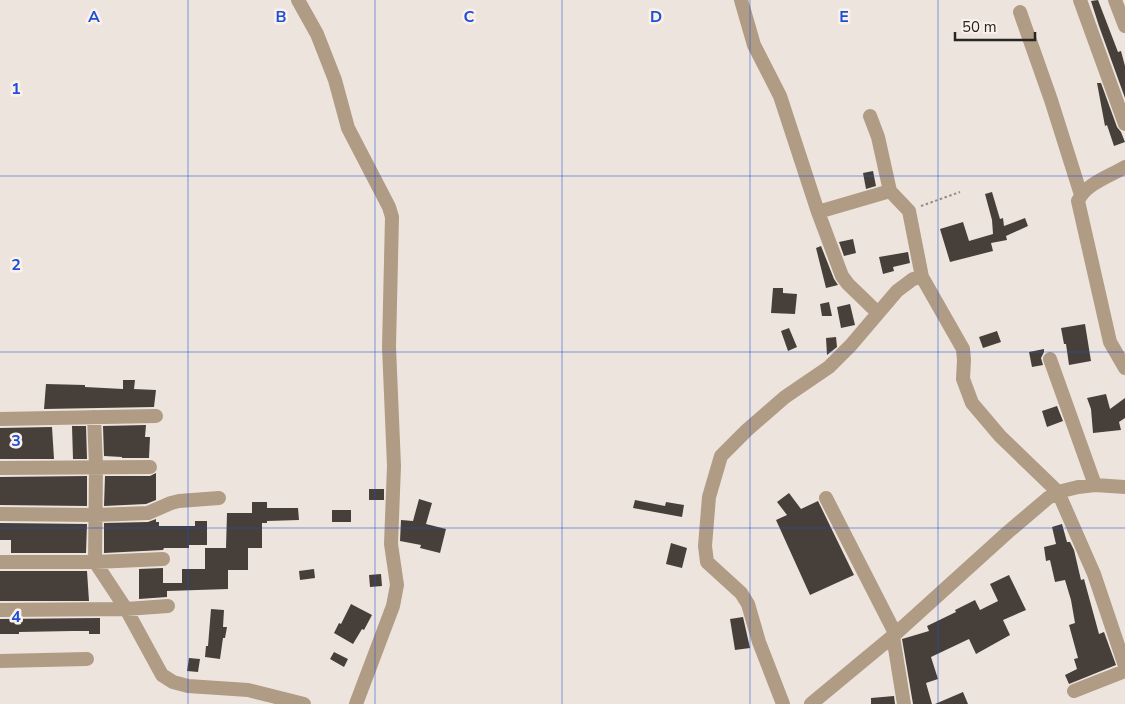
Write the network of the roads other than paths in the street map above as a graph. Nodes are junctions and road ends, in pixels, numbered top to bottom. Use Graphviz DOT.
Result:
graph roads {
  1 [pos="298,0"];
  2 [pos="740,0"];
  3 [pos="1080,0"];
  4 [pos="1115,0"];
  5 [pos="1020,12"];
  6 [pos="1125,26"];
  7 [pos="870,116"];
  8 [pos="1125,124"];
  9 [pos="1125,167"];
  10 [pos="890,191"];
  11 [pos="1081,195"];
  12 [pos="818,212"];
  13 [pos="922,277"];
  14 [pos="878,313"];
  15 [pos="1050,359"];
  16 [pos="1125,368"];
  17 [pos="156,416"];
  18 [pos="94,417"];
  19 [pos="0,419"];
  20 [pos="96,466"];
  21 [pos="150,467"];
  22 [pos="0,468"];
  23 [pos="1095,485"];
  24 [pos="1125,487"];
  25 [pos="1058,492"];
  26 [pos="219,498"];
  27 [pos="826,498"];
  28 [pos="0,514"];
  29 [pos="95,515"];
  30 [pos="162,559"];
  31 [pos="0,562"];
  32 [pos="94,562"];
  33 [pos="168,606"];
  34 [pos="126,609"];
  35 [pos="0,610"];
  36 [pos="894,634"];
  37 [pos="88,660"];
  38 [pos="0,661"];
  39 [pos="1125,666"];
  40 [pos="1125,671"];
  41 [pos="1074,691"];
  42 [pos="304,704"];
  43 [pos="356,704"];
  44 [pos="783,704"];
  45 [pos="810,704"];
  46 [pos="904,704"];
  1 -- 43 [label="street"];
  2 -- 12 [label="street"];
  3 -- 8 [label="street"];
  4 -- 6 [label="street"];
  5 -- 11 [label="street"];
  7 -- 10 [label="street"];
  9 -- 11 [label="street"];
  10 -- 12 [label="street"];
  10 -- 13 [label="street"];
  11 -- 16 [label="street"];
  12 -- 14 [label="street"];
  13 -- 14 [label="street"];
  13 -- 25 [label="street"];
  14 -- 44 [label="street"];
  15 -- 23 [label="street"];
  17 -- 18 [label="street"];
  18 -- 19 [label="street"];
  18 -- 20 [label="street"];
  20 -- 21 [label="street"];
  20 -- 22 [label="street"];
  20 -- 29 [label="street"];
  23 -- 24 [label="street"];
  23 -- 25 [label="street"];
  25 -- 36 [label="street"];
  25 -- 39 [label="street"];
  26 -- 29 [label="street"];
  27 -- 36 [label="street"];
  28 -- 29 [label="street"];
  29 -- 32 [label="street"];
  30 -- 32 [label="street"];
  31 -- 32 [label="street"];
  32 -- 34 [label="street"];
  33 -- 34 [label="street"];
  34 -- 35 [label="street"];
  34 -- 42 [label="street"];
  36 -- 45 [label="street"];
  36 -- 46 [label="street"];
  37 -- 38 [label="street"];
  40 -- 41 [label="street"];
}
